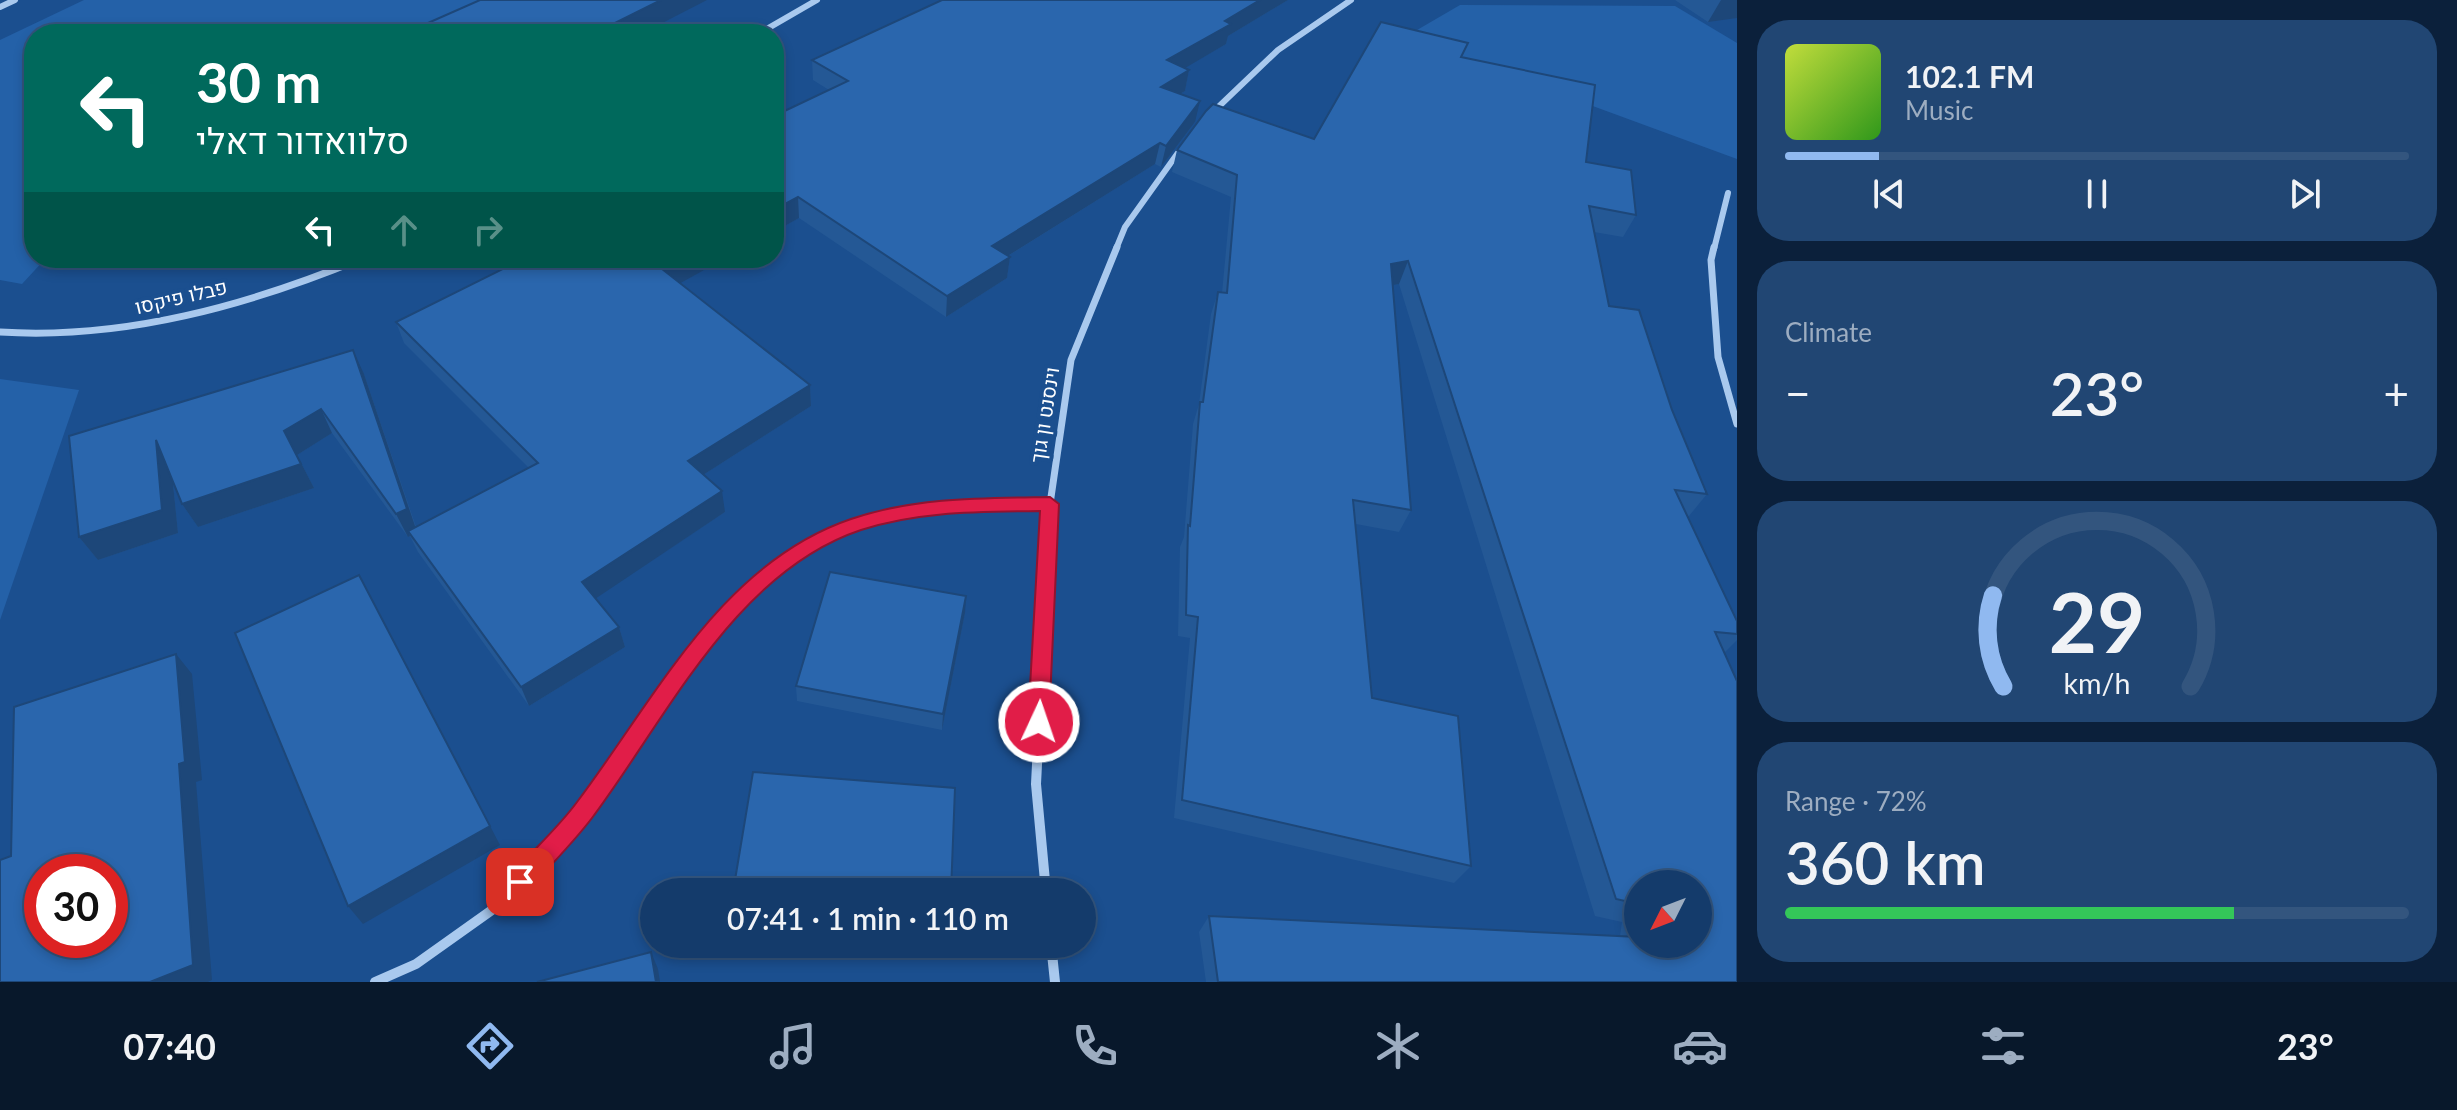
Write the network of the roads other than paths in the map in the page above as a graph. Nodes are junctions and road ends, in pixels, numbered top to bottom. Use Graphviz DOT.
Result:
graph roads {
  1 [pos="15,0"];
  2 [pos="817,0"];
  3 [pos="1351,0"];
  4 [pos="0,7"];
  5 [pos="775,24"];
  6 [pos="1206,119"];
  7 [pos="1187,141"];
  8 [pos="1728,193"];
  9 [pos="336,268"];
  10 [pos="0,332"];
  11 [pos="1737,424"];
  12 [pos="1050,504"];
  13 [pos="1045,878"];
  14 [pos="1052,958"];
  15 [pos="375,982"];
  16 [pos="1055,982"];
  1 -- 4 [label="street"];
  2 -- 5 [label="street"];
  3 -- 6 [label="street"];
  7 -- 12 [label="street, וינסנט ון גוך"];
  8 -- 11 [label="street"];
  9 -- 10 [label="street, פבלו פיקסו"];
  12 -- 13 [label="street, וינסנט ון גוך"];
  12 -- 15 [label="street"];
  14 -- 16 [label="street"];
}
